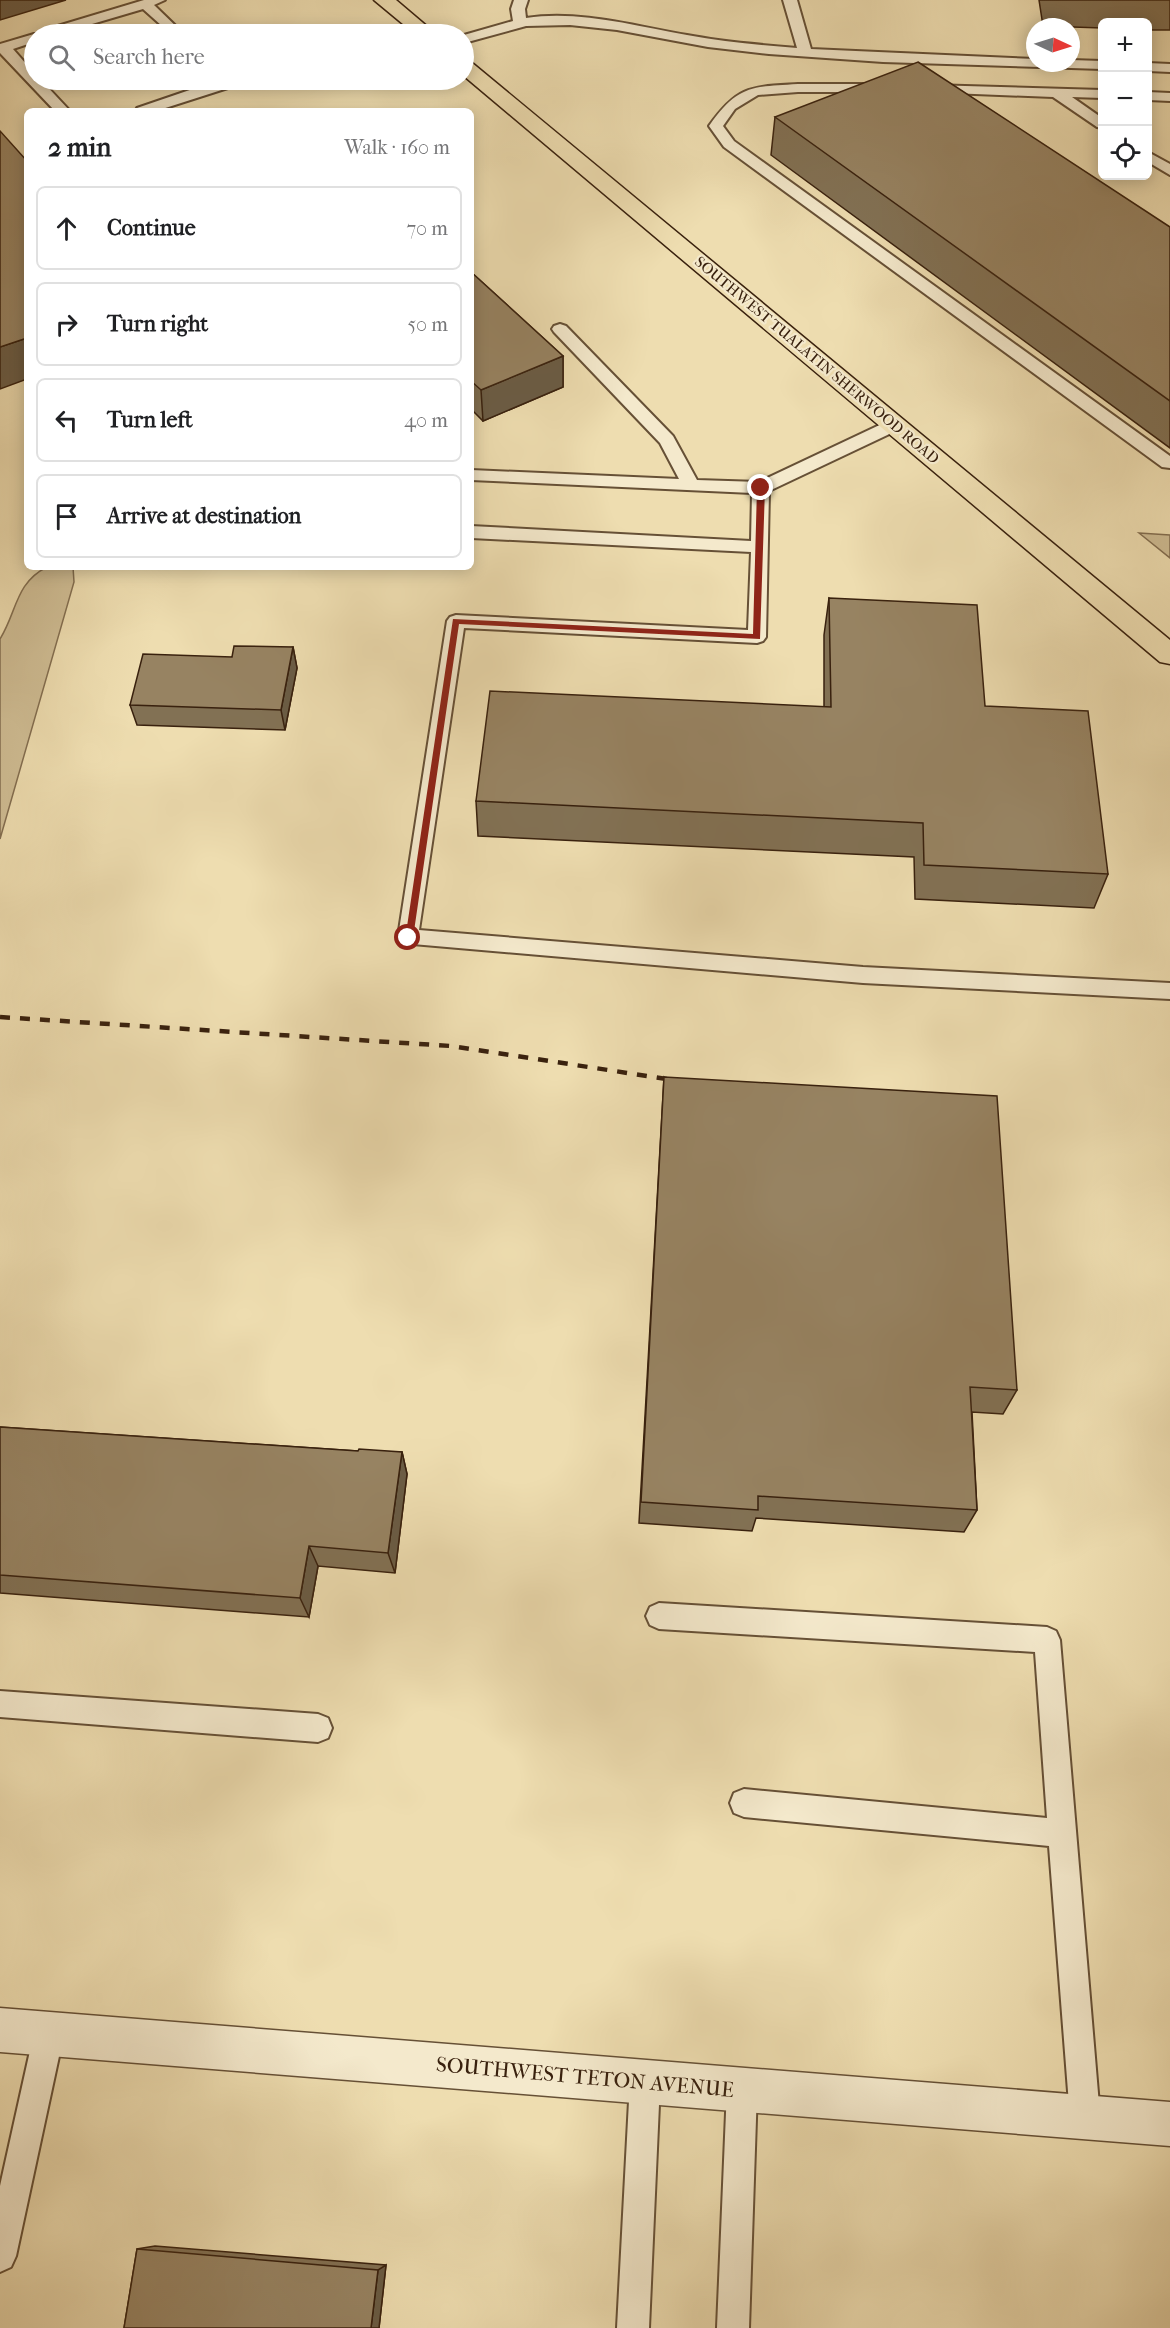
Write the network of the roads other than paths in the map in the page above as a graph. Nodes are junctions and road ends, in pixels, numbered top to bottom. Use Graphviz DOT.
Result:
graph roads {
  1 [pos="384,0"];
  2 [pos="521,0"];
  3 [pos="790,0"];
  4 [pos="152,2"];
  5 [pos="79,24"];
  6 [pos="170,24"];
  7 [pos="414,24"];
  8 [pos="520,24"];
  9 [pos="474,36"];
  10 [pos="24,41"];
  11 [pos="2,48"];
  12 [pos="805,52"];
  13 [pos="1026,63"];
  14 [pos="1080,64"];
  15 [pos="1098,65"];
  16 [pos="1152,67"];
  17 [pos="1170,68"];
  18 [pos="24,71"];
  19 [pos="474,74"];
  20 [pos="895,88"];
  21 [pos="918,89"];
  22 [pos="43,90"];
  23 [pos="205,90"];
  24 [pos="1057,93"];
  25 [pos="1098,94"];
  26 [pos="1152,96"];
  27 [pos="1170,97"];
  28 [pos="60,108"];
  29 [pos="151,108"];
  30 [pos="1098,121"];
  31 [pos="1152,159"];
  32 [pos="1170,171"];
  33 [pos="560,329"];
  34 [pos="894,425"];
  35 [pos="1168,463"];
  36 [pos="474,475"];
  37 [pos="691,485"];
  38 [pos="761,488"];
  39 [pos="474,532"];
  40 [pos="760,547"];
  41 [pos="1170,655"];
  42 [pos="1170,991"];
  43 [pos="659,1616"];
  44 [pos="0,1704"];
  45 [pos="318,1728"];
  46 [pos="744,1803"];
  47 [pos="1062,1833"];
  48 [pos="0,2030"];
  49 [pos="49,2033"];
  50 [pos="645,2082"];
  51 [pos="742,2090"];
  52 [pos="1085,2117"];
  53 [pos="1170,2124"];
  54 [pos="0,2256"];
  55 [pos="633,2328"];
  56 [pos="734,2328"];
  1 -- 7 [label="highway"];
  2 -- 8 [label="lane"];
  3 -- 12 [label="lane"];
  4 -- 5 [label="lane"];
  4 -- 6 [label="lane"];
  8 -- 9 [label="lane"];
  8 -- 12 [label="lane"];
  10 -- 11 [label="lane"];
  11 -- 18 [label="lane"];
  12 -- 13 [label="lane"];
  14 -- 15 [label="lane"];
  16 -- 17 [label="lane"];
  19 -- 34 [label="highway, SOUTHWEST TUALATIN SHERWOOD ROAD"];
  20 -- 35 [label="lane"];
  21 -- 24 [label="lane"];
  22 -- 28 [label="lane"];
  23 -- 29 [label="lane"];
  24 -- 25 [label="lane"];
  24 -- 30 [label="lane"];
  26 -- 27 [label="lane"];
  31 -- 32 [label="lane"];
  33 -- 37 [label="lane"];
  34 -- 38 [label="lane"];
  34 -- 41 [label="highway, SOUTHWEST TUALATIN SHERWOOD ROAD"];
  36 -- 37 [label="lane"];
  37 -- 38 [label="lane"];
  38 -- 40 [label="lane"];
  39 -- 40 [label="lane"];
  40 -- 42 [label="lane"];
  43 -- 47 [label="lane"];
  44 -- 45 [label="lane"];
  46 -- 47 [label="lane"];
  47 -- 52 [label="lane"];
  48 -- 49 [label="street, SOUTHWEST TETON AVENUE"];
  49 -- 50 [label="street, SOUTHWEST TETON AVENUE"];
  49 -- 54 [label="lane"];
  50 -- 51 [label="street, SOUTHWEST TETON AVENUE"];
  50 -- 55 [label="lane"];
  51 -- 52 [label="street, SOUTHWEST TETON AVENUE"];
  51 -- 56 [label="lane"];
  52 -- 53 [label="street, SOUTHWEST TETON AVENUE"];
}
